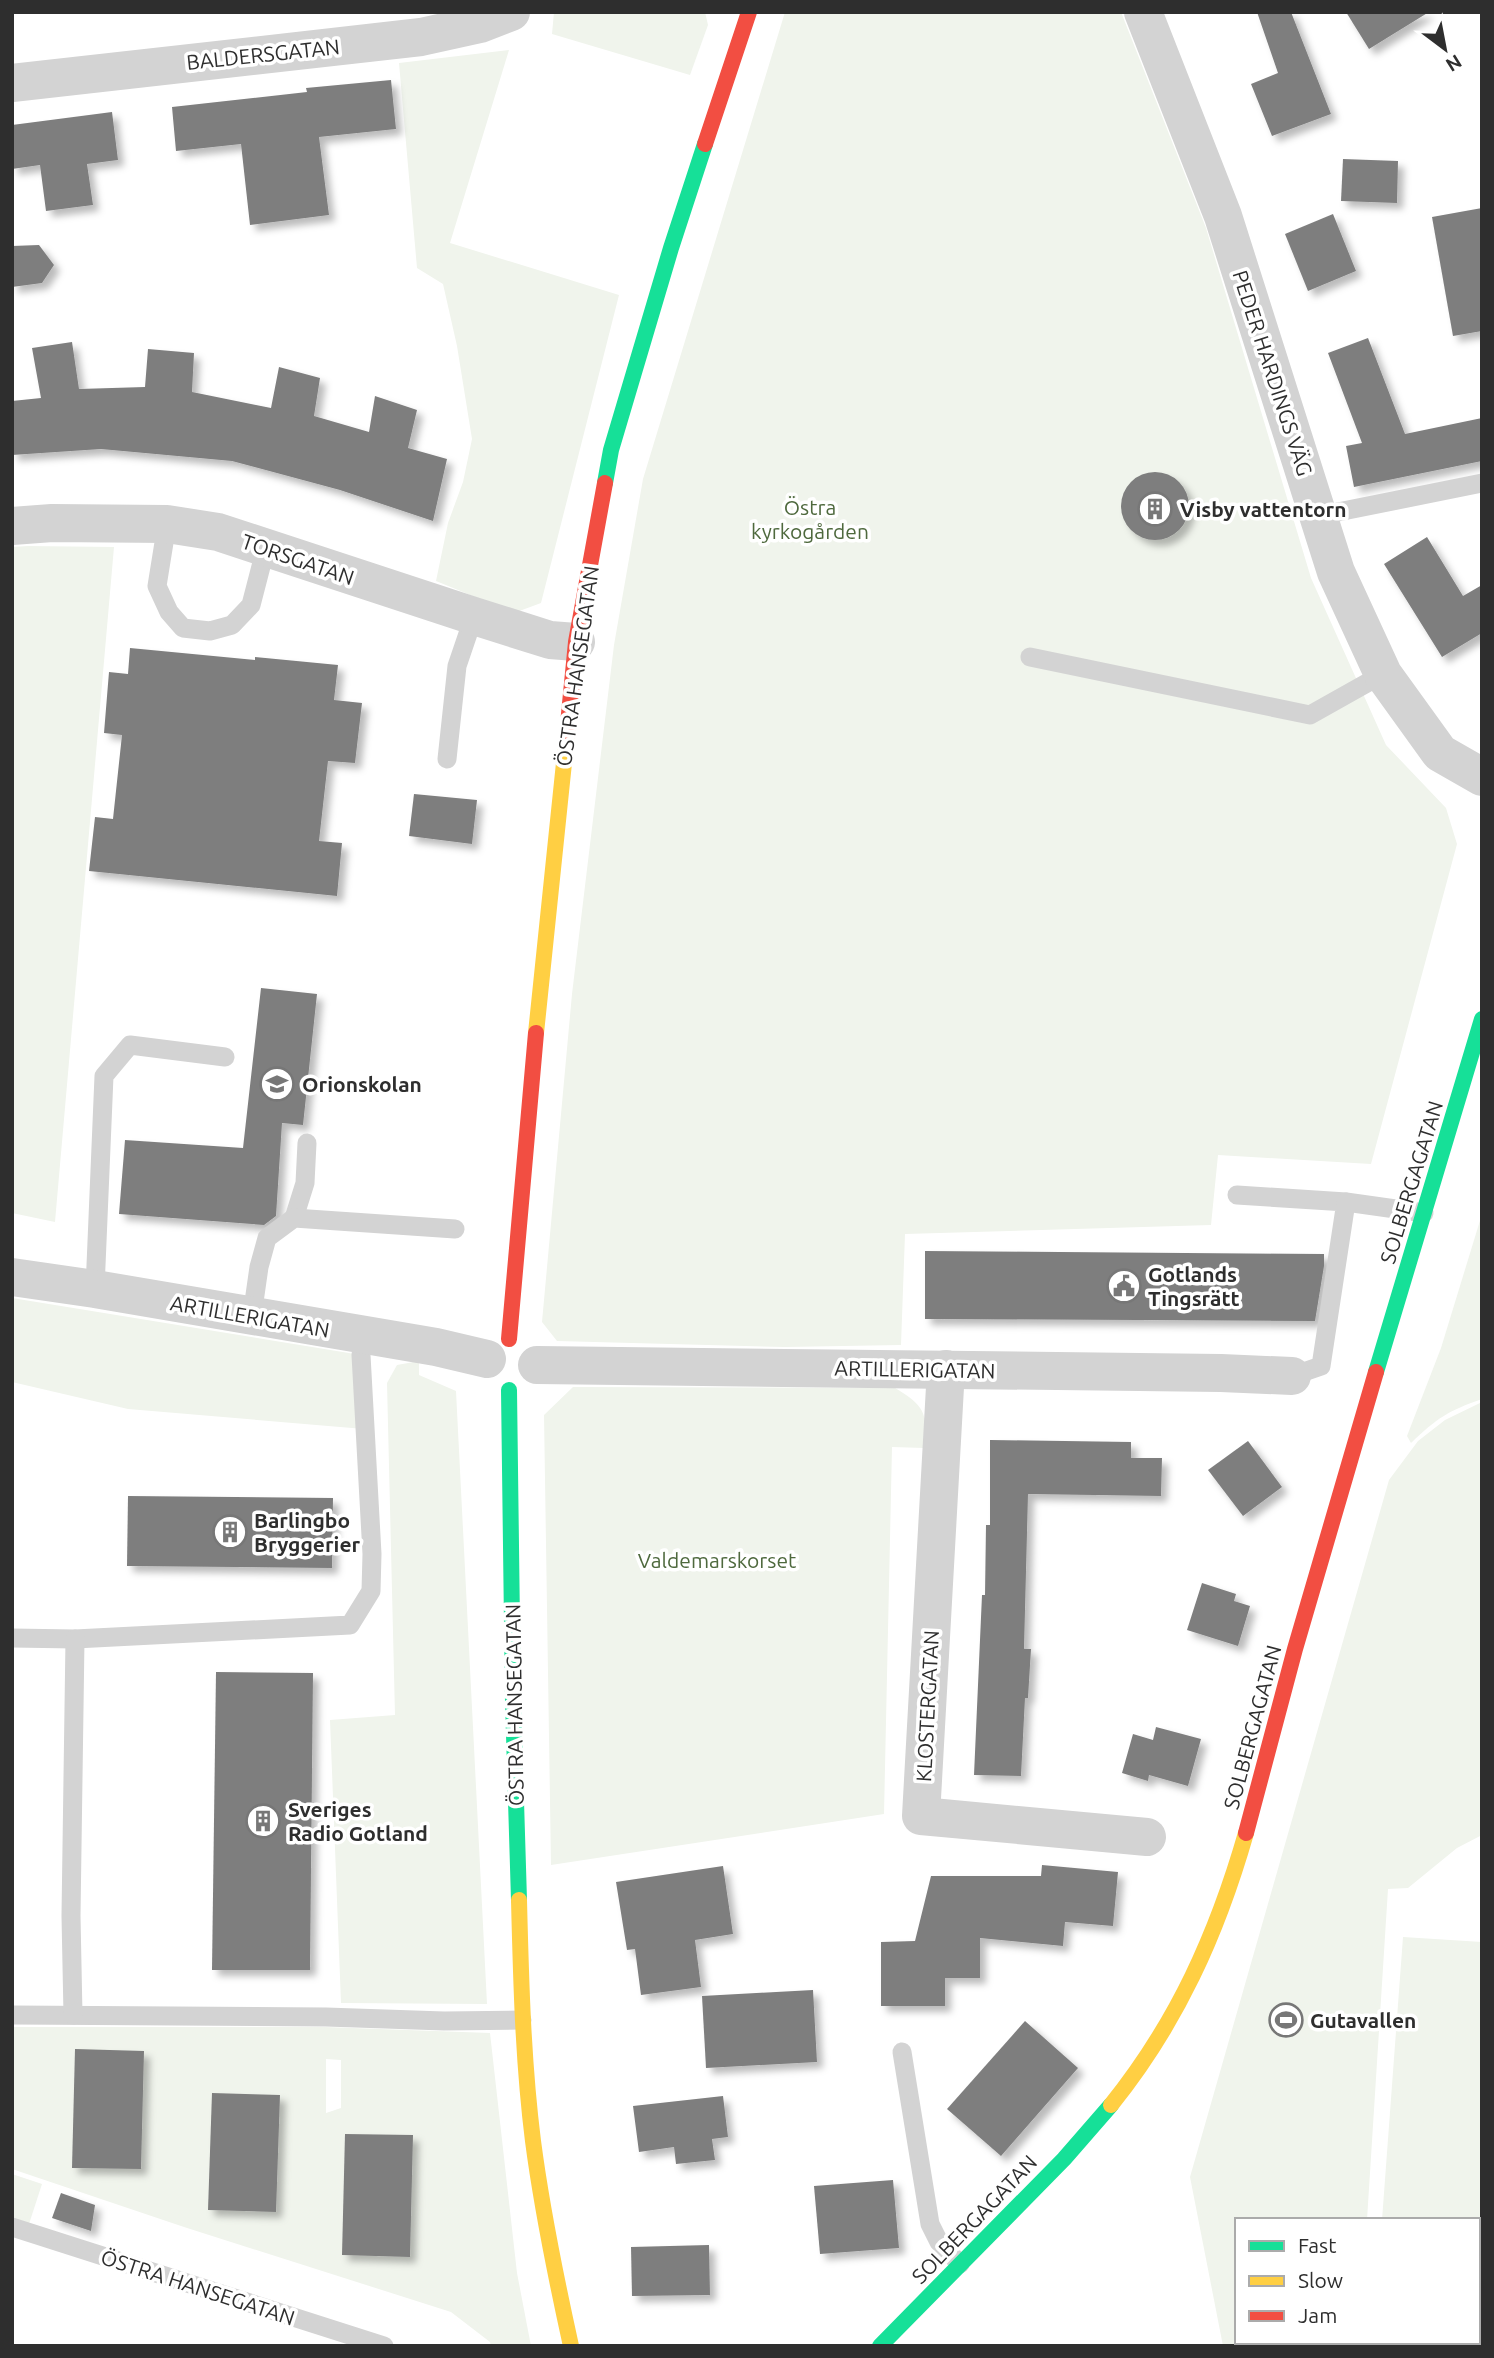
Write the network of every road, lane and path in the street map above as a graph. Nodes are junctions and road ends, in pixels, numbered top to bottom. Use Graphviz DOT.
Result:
graph roads {
  1 [pos="511,12"];
  2 [pos="749,12"];
  3 [pos="1143,12"];
  4 [pos="419,24"];
  5 [pos="12,83"];
  6 [pos="1482,483"];
  7 [pos="1318,516"];
  8 [pos="167,524"];
  9 [pos="12,526"];
  10 [pos="266,547"];
  11 [pos="474,617"];
  12 [pos="576,642"];
  13 [pos="1030,657"];
  14 [pos="1383,674"];
  15 [pos="447,759"];
  16 [pos="1482,777"];
  17 [pos="1482,1019"];
  18 [pos="225,1057"];
  19 [pos="307,1143"];
  20 [pos="1237,1195"];
  21 [pos="1346,1202"];
  22 [pos="1424,1213"];
  23 [pos="294,1218"];
  24 [pos="455,1229"];
  25 [pos="12,1277"];
  26 [pos="95,1289"];
  27 [pos="252,1316"];
  28 [pos="363,1336"];
  29 [pos="498,1349"];
  30 [pos="537,1365"];
  31 [pos="946,1369"];
  32 [pos="1292,1376"];
  33 [pos="509,1390"];
  34 [pos="12,1638"];
  35 [pos="75,1639"];
  36 [pos="1147,1837"];
  37 [pos="12,2015"];
  38 [pos="73,2015"];
  39 [pos="522,2020"];
  40 [pos="902,2052"];
  41 [pos="12,2227"];
  42 [pos="960,2263"];
  43 [pos="384,2346"];
  44 [pos="571,2346"];
  45 [pos="880,2346"];
  1 -- 4 [label="street, BALDERSGATAN"];
  2 -- 12 [label="street, ÖSTRA HANSEGATAN"];
  3 -- 7 [label="street, PEDER HARDINGS VÄG"];
  4 -- 5 [label="street, BALDERSGATAN"];
  6 -- 7 [label="lane"];
  7 -- 14 [label="street, PEDER HARDINGS VÄG"];
  8 -- 9 [label="street, TORSGATAN"];
  8 -- 10 [label="street, TORSGATAN"];
  8 -- 10 [label="lane"];
  10 -- 11 [label="street, TORSGATAN"];
  11 -- 12 [label="street, TORSGATAN"];
  11 -- 15 [label="lane"];
  12 -- 29 [label="street, ÖSTRA HANSEGATAN"];
  13 -- 14 [label="lane"];
  14 -- 16 [label="street, PEDER HARDINGS VÄG"];
  17 -- 22 [label="street, SOLBERGAGATAN"];
  18 -- 26 [label="lane"];
  19 -- 23 [label="lane"];
  20 -- 21 [label="lane"];
  21 -- 22 [label="lane"];
  21 -- 32 [label="lane"];
  22 -- 42 [label="street, SOLBERGAGATAN"];
  23 -- 24 [label="lane"];
  23 -- 27 [label="lane"];
  25 -- 26 [label="street, ARTILLERIGATAN"];
  26 -- 27 [label="street, ARTILLERIGATAN"];
  27 -- 28 [label="street, ARTILLERIGATAN"];
  28 -- 29 [label="street, ARTILLERIGATAN"];
  28 -- 35 [label="lane"];
  29 -- 30 [label="street"];
  29 -- 33 [label="street"];
  30 -- 31 [label="street, ARTILLERIGATAN"];
  30 -- 33 [label="street"];
  31 -- 32 [label="street, ARTILLERIGATAN"];
  31 -- 36 [label="street, KLOSTERGATAN"];
  33 -- 39 [label="street, ÖSTRA HANSEGATAN"];
  34 -- 35 [label="lane"];
  35 -- 38 [label="lane"];
  37 -- 38 [label="lane"];
  38 -- 39 [label="lane"];
  39 -- 44 [label="street, ÖSTRA HANSEGATAN"];
  40 -- 42 [label="lane"];
  41 -- 43 [label="lane, ÖSTRA HANSEGATAN"];
  42 -- 45 [label="street, SOLBERGAGATAN"];
}
